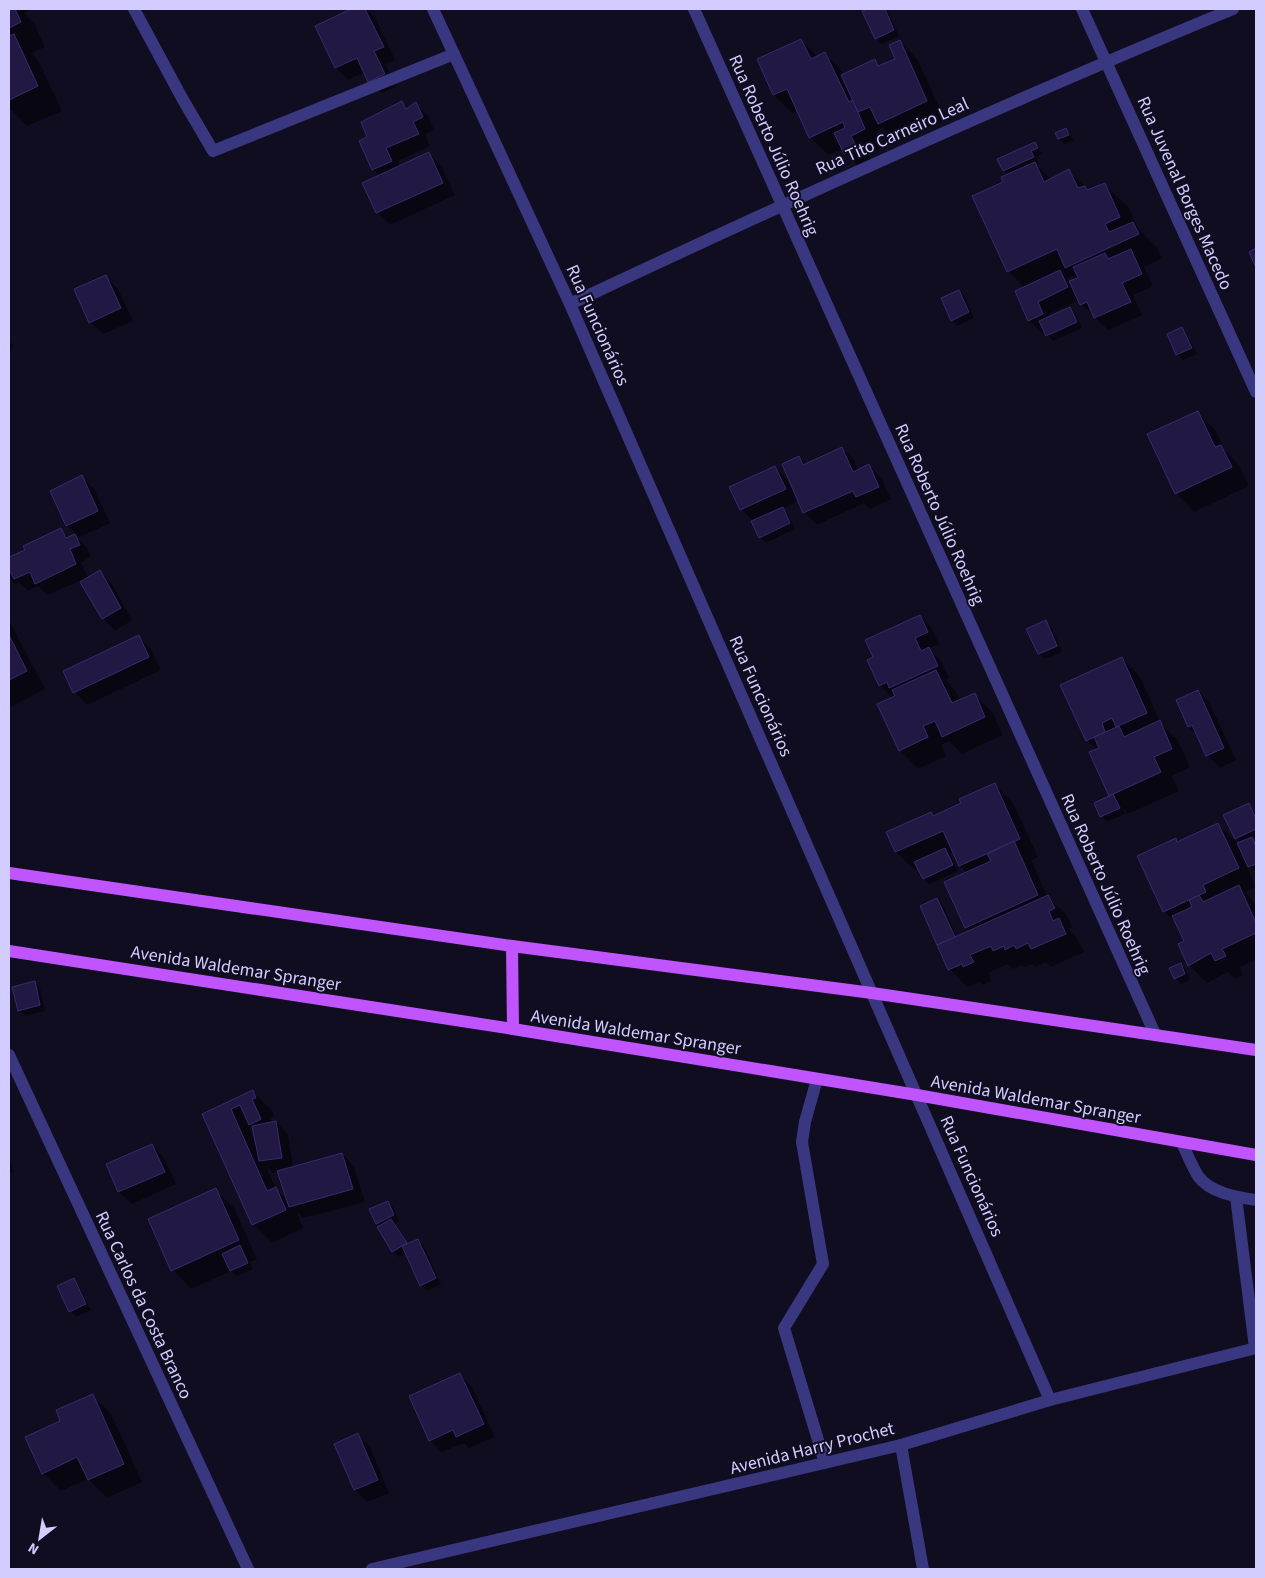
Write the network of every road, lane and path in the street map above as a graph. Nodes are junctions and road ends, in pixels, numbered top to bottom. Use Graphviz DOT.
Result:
graph roads {
  1 [pos="134,9"];
  2 [pos="433,9"];
  3 [pos="694,9"];
  4 [pos="1082,9"];
  5 [pos="1233,9"];
  6 [pos="454,54"];
  7 [pos="1106,61"];
  8 [pos="782,205"];
  9 [pos="570,304"];
  10 [pos="1256,392"];
  11 [pos="9,872"];
  12 [pos="512,946"];
  13 [pos="9,951"];
  14 [pos="872,993"];
  15 [pos="513,1029"];
  16 [pos="1155,1034"];
  17 [pos="1256,1050"];
  18 [pos="9,1055"];
  19 [pos="817,1079"];
  20 [pos="917,1096"];
  21 [pos="1182,1143"];
  22 [pos="1256,1155"];
  23 [pos="1236,1197"];
  24 [pos="1256,1200"];
  25 [pos="1255,1348"];
  26 [pos="1050,1400"];
  27 [pos="900,1445"];
  28 [pos="825,1463"];
  29 [pos="248,1569"];
  30 [pos="372,1569"];
  31 [pos="923,1569"];
  1 -- 6 [label="street"];
  2 -- 6 [label="street, Rua Funcionários"];
  3 -- 8 [label="street, Rua Roberto Júlio Roehrig"];
  4 -- 7 [label="street, Rua Juvenal Borges Macedo"];
  5 -- 7 [label="street, Rua Tito Carneiro Leal"];
  6 -- 9 [label="street, Rua Funcionários"];
  7 -- 8 [label="street, Rua Tito Carneiro Leal"];
  7 -- 10 [label="street, Rua Juvenal Borges Macedo"];
  8 -- 9 [label="street, Rua Tito Carneiro Leal"];
  8 -- 16 [label="street, Rua Roberto Júlio Roehrig"];
  9 -- 14 [label="street, Rua Funcionários"];
  11 -- 12 [label="main road"];
  12 -- 14 [label="main road"];
  12 -- 15 [label="main road"];
  13 -- 15 [label="main road, Avenida Waldemar Spranger"];
  14 -- 16 [label="main road"];
  14 -- 20 [label="street, Rua Funcionários"];
  15 -- 19 [label="main road, Avenida Waldemar Spranger"];
  16 -- 17 [label="main road"];
  18 -- 29 [label="street, Rua Carlos da Costa Branco"];
  19 -- 20 [label="main road, Avenida Waldemar Spranger"];
  19 -- 28 [label="street"];
  20 -- 21 [label="main road, Avenida Waldemar Spranger"];
  20 -- 26 [label="street, Rua Funcionários"];
  21 -- 22 [label="main road, Avenida Waldemar Spranger"];
  21 -- 23 [label="street"];
  23 -- 24 [label="street"];
  23 -- 25 [label="street"];
  25 -- 26 [label="street, Avenida Harry Prochet"];
  26 -- 27 [label="street, Avenida Harry Prochet"];
  27 -- 28 [label="street, Avenida Harry Prochet"];
  27 -- 31 [label="street"];
  28 -- 30 [label="street, Avenida Harry Prochet"];
}
